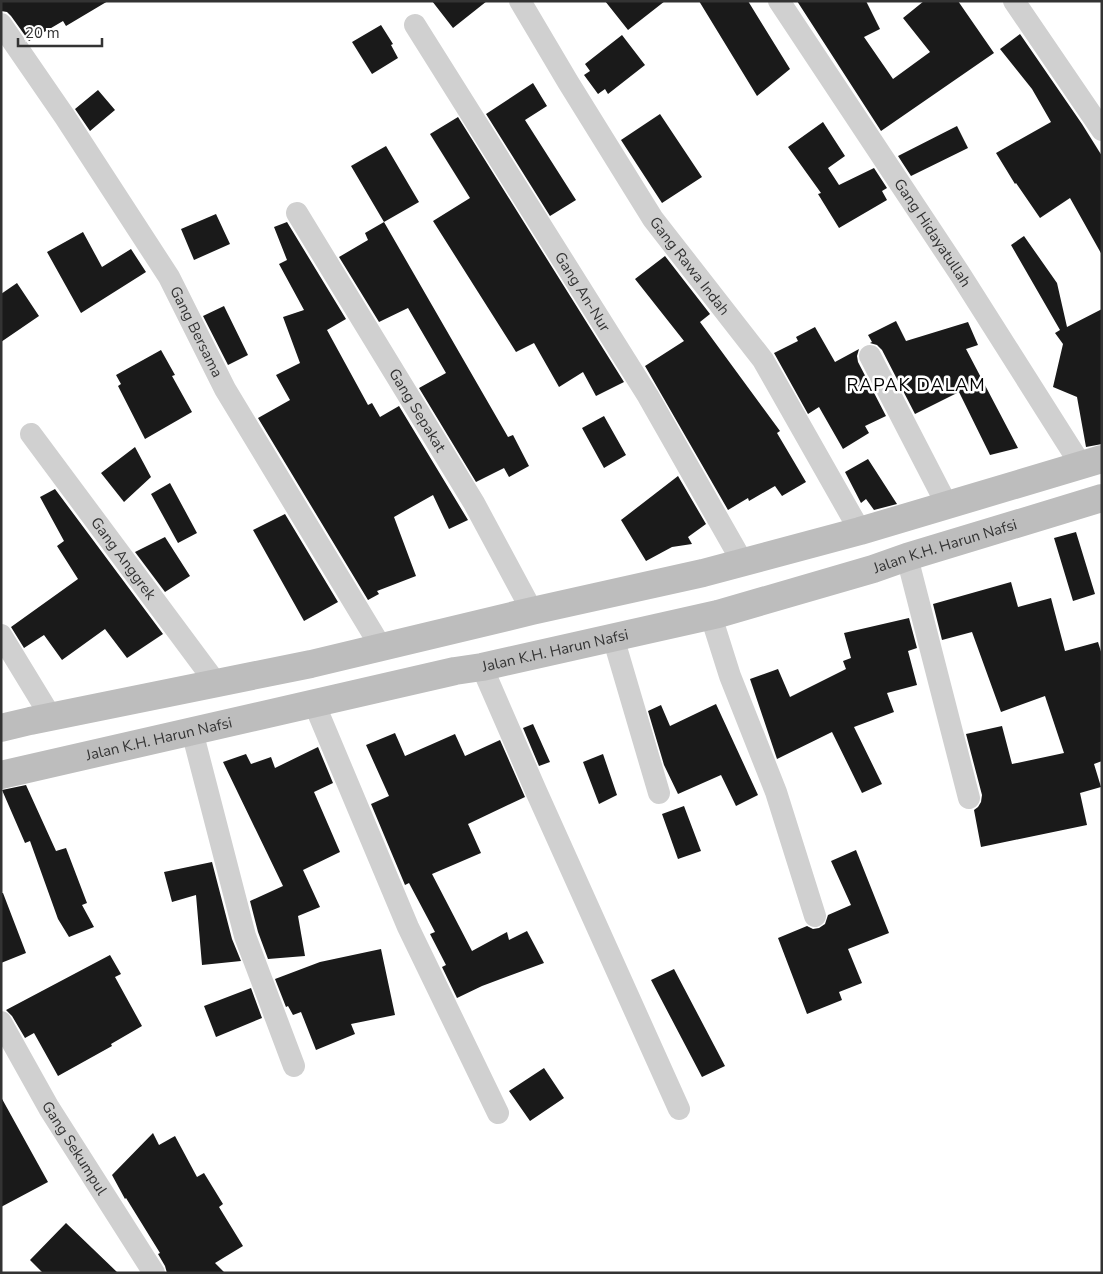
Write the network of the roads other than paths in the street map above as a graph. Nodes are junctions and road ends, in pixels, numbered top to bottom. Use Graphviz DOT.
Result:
graph roads {
  1 [pos="520,1"];
  2 [pos="779,1"];
  3 [pos="1014,1"];
  4 [pos="1,24"];
  5 [pos="414,26"];
  6 [pos="1102,130"];
  7 [pos="297,213"];
  8 [pos="870,356"];
  9 [pos="31,434"];
  10 [pos="1091,462"];
  11 [pos="1102,498"];
  12 [pos="948,505"];
  13 [pos="860,531"];
  14 [pos="829,539"];
  15 [pos="907,557"];
  16 [pos="743,563"];
  17 [pos="840,579"];
  18 [pos="532,611"];
  19 [pos="711,616"];
  20 [pos="1,635"];
  21 [pos="614,637"];
  22 [pos="381,647"];
  23 [pos="482,667"];
  24 [pos="216,683"];
  25 [pos="314,702"];
  26 [pos="51,717"];
  27 [pos="1,728"];
  28 [pos="192,731"];
  29 [pos="1,775"];
  30 [pos="659,794"];
  31 [pos="970,798"];
  32 [pos="815,916"];
  33 [pos="1,1022"];
  34 [pos="294,1066"];
  35 [pos="679,1109"];
  36 [pos="498,1113"];
  37 [pos="154,1273"];
  1 -- 13 [label="street, Gang Rawa Indah"];
  2 -- 10 [label="street, Gang Hidayatullah"];
  3 -- 6 [label="street"];
  4 -- 22 [label="street, Gang Bersama"];
  5 -- 16 [label="street, Gang An-Nur"];
  7 -- 18 [label="street, Gang Sepakat"];
  8 -- 12 [label="street"];
  9 -- 24 [label="street, Gang Anggrek"];
  10 -- 12 [label="main road"];
  11 -- 15 [label="main road, Jalan K.H. Harun Nafsi"];
  12 -- 13 [label="main road"];
  13 -- 14 [label="main road"];
  14 -- 16 [label="main road"];
  14 -- 17 [label="main road"];
  15 -- 17 [label="main road, Jalan K.H. Harun Nafsi"];
  15 -- 31 [label="street"];
  16 -- 18 [label="main road"];
  17 -- 19 [label="main road, Jalan K.H. Harun Nafsi"];
  18 -- 22 [label="main road"];
  19 -- 21 [label="main road, Jalan K.H. Harun Nafsi"];
  19 -- 32 [label="street"];
  20 -- 26 [label="street"];
  21 -- 23 [label="main road, Jalan K.H. Harun Nafsi"];
  21 -- 30 [label="street"];
  22 -- 24 [label="main road"];
  23 -- 25 [label="main road, Jalan K.H. Harun Nafsi"];
  23 -- 35 [label="street"];
  24 -- 26 [label="main road"];
  25 -- 28 [label="main road, Jalan K.H. Harun Nafsi"];
  25 -- 36 [label="street"];
  26 -- 27 [label="main road"];
  28 -- 29 [label="main road, Jalan K.H. Harun Nafsi"];
  28 -- 34 [label="street"];
  33 -- 37 [label="street, Gang Sekumpul"];
}
